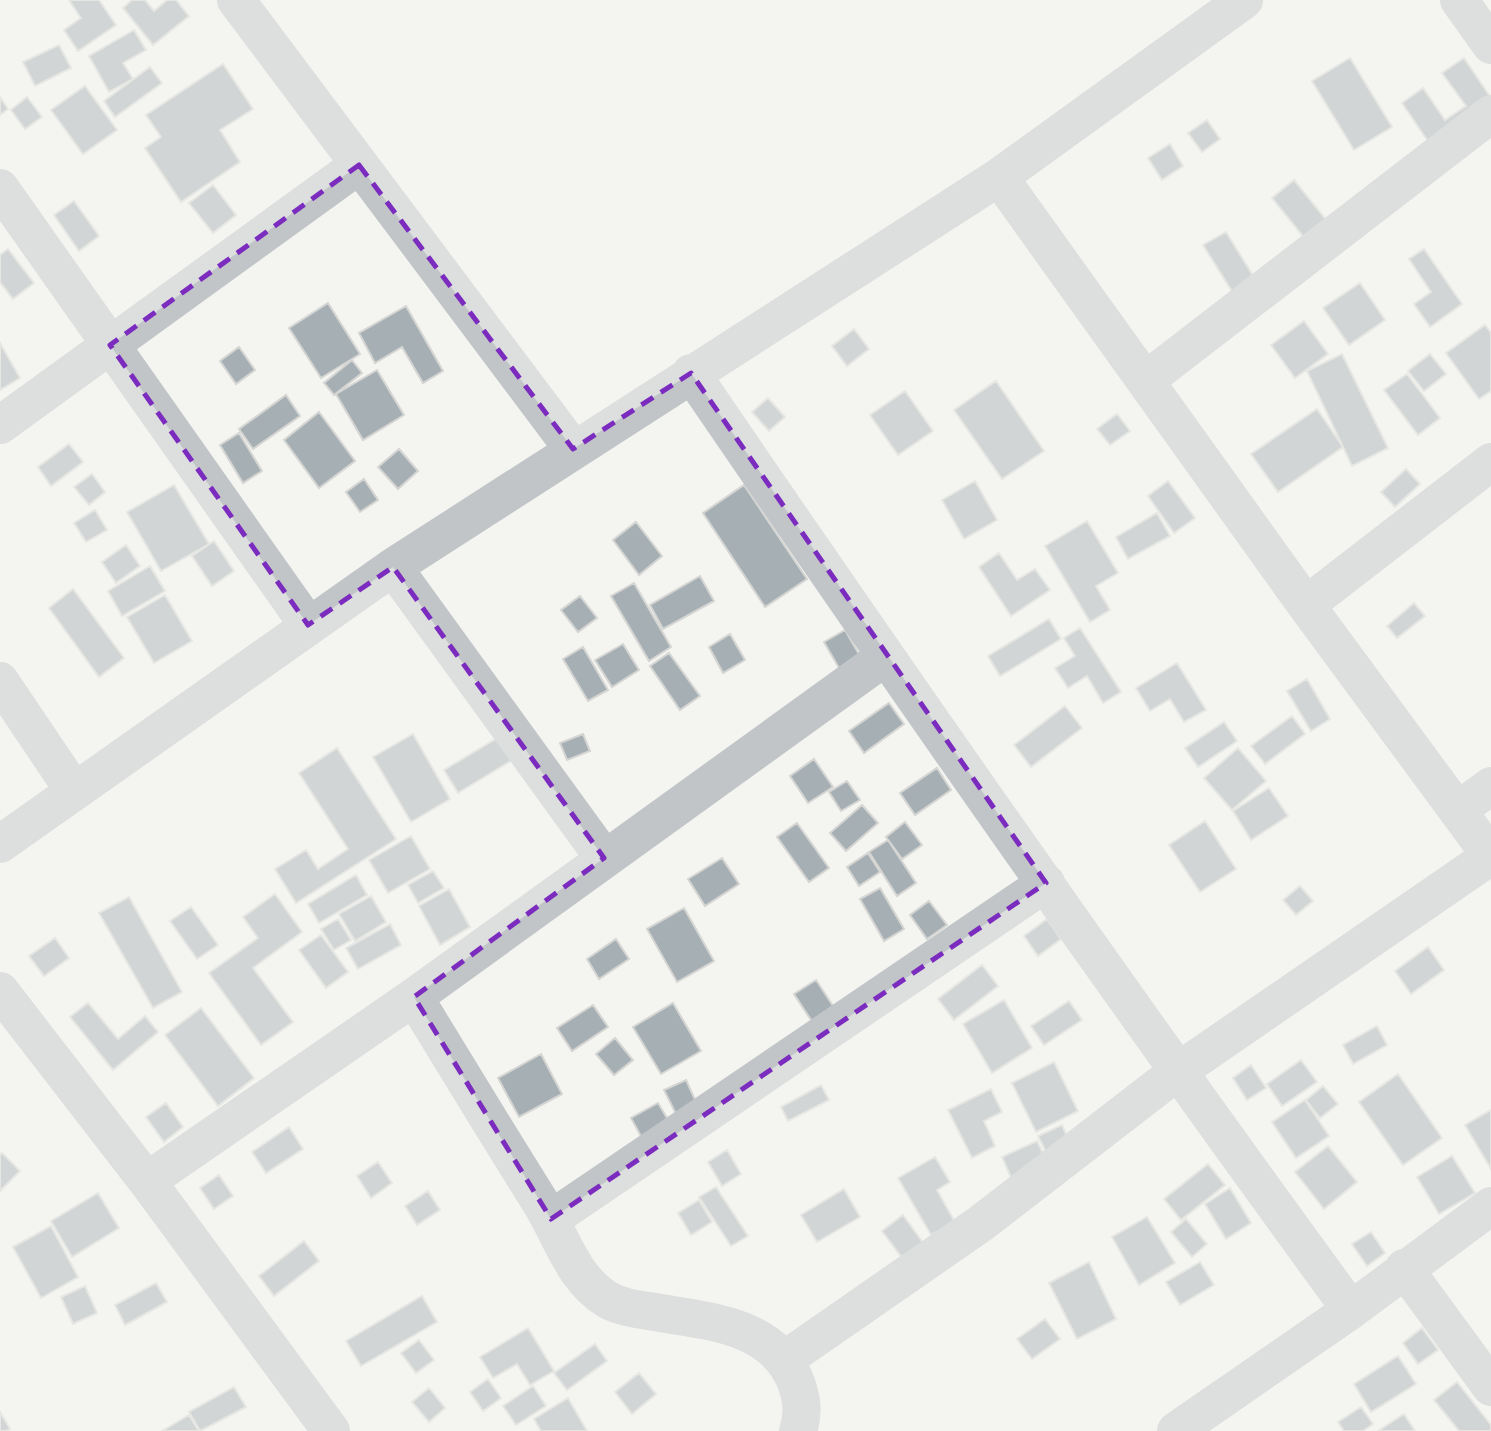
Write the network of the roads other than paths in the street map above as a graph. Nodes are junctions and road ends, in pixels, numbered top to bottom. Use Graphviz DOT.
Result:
graph roads {
  1 [pos="236,0"];
  2 [pos="1244,0"];
  3 [pos="1459,0"];
  4 [pos="1491,45"];
  5 [pos="1491,114"];
  6 [pos="359,165"];
  7 [pos="999,177"];
  8 [pos="0,188"];
  9 [pos="110,345"];
  10 [pos="691,373"];
  11 [pos="1146,380"];
  12 [pos="0,425"];
  13 [pos="573,449"];
  14 [pos="1491,462"];
  15 [pos="393,567"];
  16 [pos="1306,605"];
  17 [pos="307,625"];
  18 [pos="885,657"];
  19 [pos="0,681"];
  20 [pos="1491,786"];
  21 [pos="75,791"];
  22 [pos="1458,810"];
  23 [pos="0,844"];
  24 [pos="1491,856"];
  25 [pos="604,858"];
  26 [pos="1046,883"];
  27 [pos="0,991"];
  28 [pos="414,997"];
  29 [pos="1177,1072"];
  30 [pos="147,1181"];
  31 [pos="1491,1206"];
  32 [pos="551,1219"];
  33 [pos="1404,1268"];
  34 [pos="1351,1310"];
  35 [pos="784,1360"];
  36 [pos="1491,1387"];
  37 [pos="331,1431"];
  38 [pos="798,1431"];
  39 [pos="1176,1431"];
  1 -- 6 [label="street"];
  2 -- 7 [label="street"];
  3 -- 4 [label="street"];
  5 -- 11 [label="street"];
  6 -- 9 [label="street"];
  6 -- 13 [label="street"];
  7 -- 10 [label="street"];
  7 -- 11 [label="street"];
  8 -- 9 [label="street"];
  9 -- 12 [label="street"];
  9 -- 17 [label="street"];
  10 -- 13 [label="street"];
  10 -- 18 [label="street"];
  11 -- 16 [label="street"];
  13 -- 15 [label="street"];
  14 -- 16 [label="street"];
  15 -- 17 [label="street"];
  15 -- 25 [label="street"];
  16 -- 22 [label="street"];
  17 -- 21 [label="street"];
  18 -- 25 [label="street"];
  18 -- 26 [label="street"];
  19 -- 21 [label="street"];
  20 -- 22 [label="street"];
  21 -- 23 [label="street"];
  22 -- 24 [label="street"];
  24 -- 29 [label="street"];
  25 -- 28 [label="street"];
  26 -- 29 [label="street"];
  26 -- 32 [label="street"];
  27 -- 30 [label="street"];
  28 -- 30 [label="street"];
  28 -- 32 [label="street"];
  29 -- 34 [label="street"];
  29 -- 35 [label="street"];
  30 -- 37 [label="street"];
  31 -- 33 [label="street"];
  32 -- 35 [label="street"];
  33 -- 34 [label="street"];
  33 -- 36 [label="street"];
  34 -- 39 [label="street"];
  35 -- 38 [label="street"];
}
